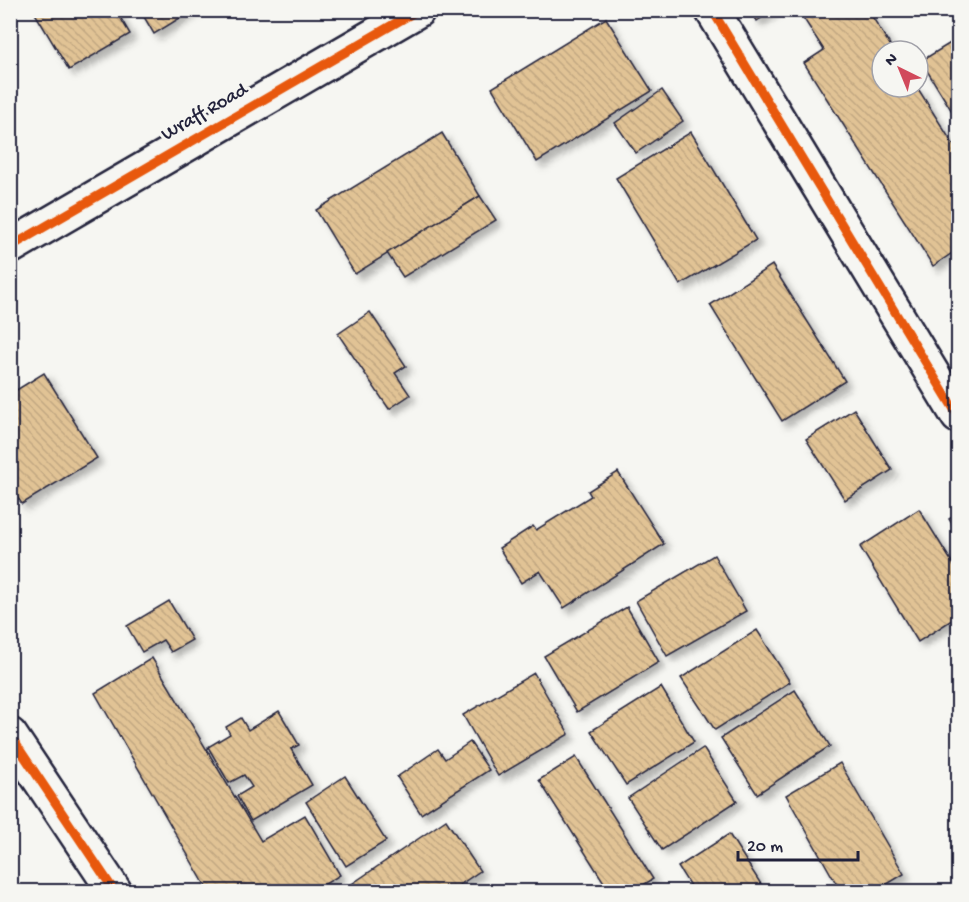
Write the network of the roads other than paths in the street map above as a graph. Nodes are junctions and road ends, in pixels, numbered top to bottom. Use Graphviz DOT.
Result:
graph roads {
  1 [pos="418,10"];
  2 [pos="712,10"];
  3 [pos="10,247"];
  4 [pos="958,416"];
  5 [pos="10,735"];
  6 [pos="115,891"];
  1 -- 3 [label="street, Wraff Road"];
  2 -- 4 [label="street"];
  5 -- 6 [label="street"];
}
